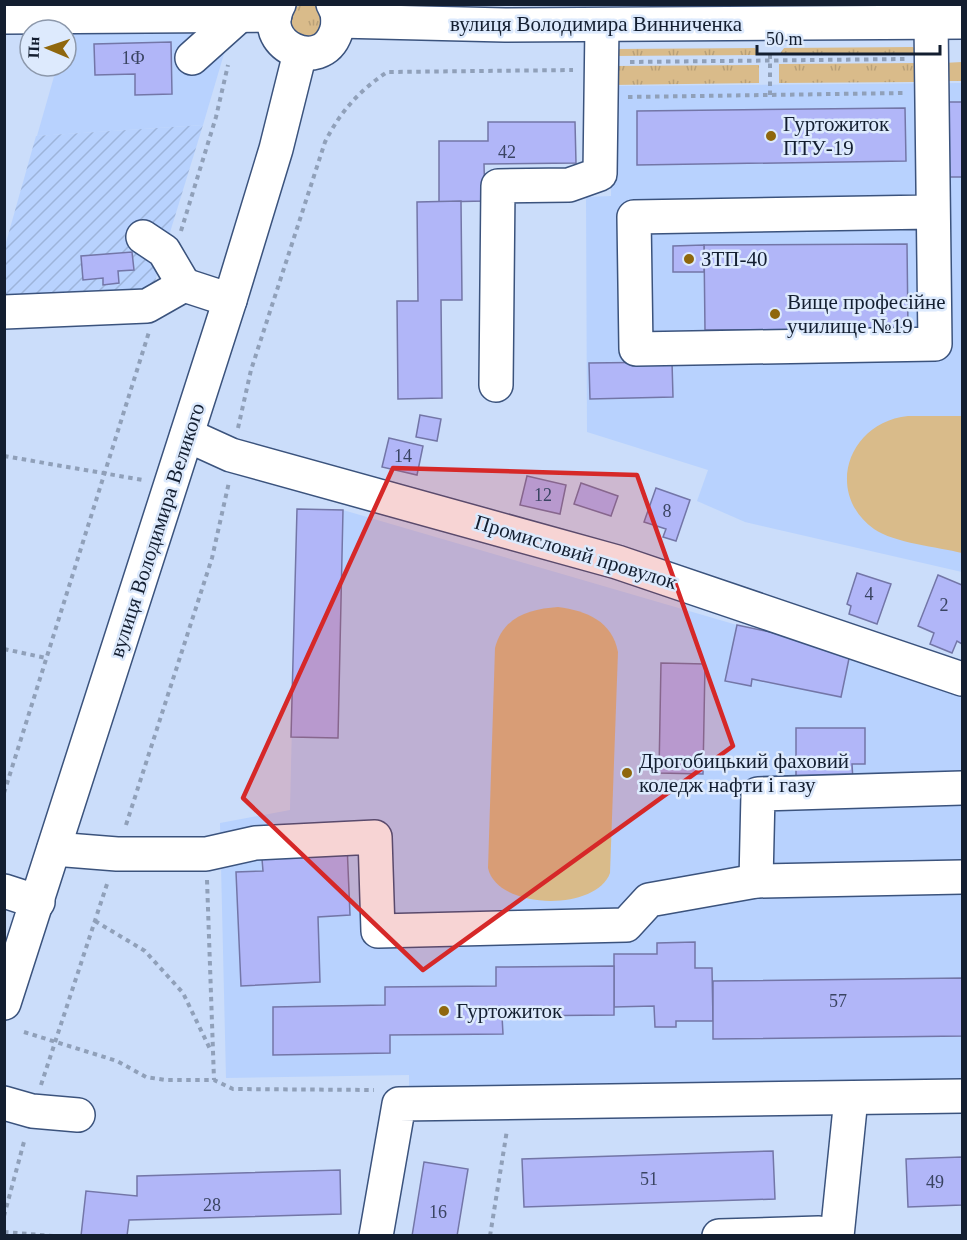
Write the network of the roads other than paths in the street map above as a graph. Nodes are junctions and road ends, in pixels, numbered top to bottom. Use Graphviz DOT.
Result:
graph roads {
  1 [pos="277,10"];
  2 [pos="335,13"];
  3 [pos="240,15"];
  4 [pos="505,15"];
  5 [pos="4,17"];
  6 [pos="949,18"];
  7 [pos="602,25"];
  8 [pos="300,53"];
  9 [pos="192,57"];
  10 [pos="932,212"];
  11 [pos="143,237"];
  12 [pos="171,282"];
  13 [pos="230,300"];
  14 [pos="4,312"];
  15 [pos="496,385"];
  16 [pos="187,435"];
  17 [pos="963,679"];
  18 [pos="963,788"];
  19 [pos="54,849"];
  20 [pos="963,877"];
  21 [pos="756,881"];
  22 [pos="4,891"];
  23 [pos="38,902"];
  24 [pos="4,1003"];
  25 [pos="963,1096"];
  26 [pos="851,1098"];
  27 [pos="18,1107"];
  28 [pos="78,1115"];
  29 [pos="376,1236"];
  30 [pos="719,1236"];
  31 [pos="829,1236"];
  32 [pos="837,1236"];
  1 -- 3 [label="street"];
  1 -- 8 [label="street"];
  2 -- 4 [label="street, вулиця Володимира Винниченка"];
  2 -- 8 [label="street"];
  3 -- 5 [label="street"];
  3 -- 9 [label="street"];
  4 -- 7 [label="street, вулиця Володимира Винниченка"];
  6 -- 7 [label="street, вулиця Володимира Винниченка"];
  6 -- 10 [label="street"];
  7 -- 15 [label="street"];
  8 -- 13 [label="street, вулиця Володимира Великого"];
  10 -- 10 [label="street"];
  11 -- 12 [label="street"];
  12 -- 13 [label="street"];
  12 -- 14 [label="street"];
  13 -- 16 [label="street, вулиця Володимира Великого"];
  16 -- 17 [label="street, Промисловий провулок"];
  16 -- 19 [label="street, вулиця Володимира Великого"];
  18 -- 21 [label="street"];
  19 -- 21 [label="street"];
  19 -- 23 [label="street, вулиця Володимира Великого"];
  20 -- 21 [label="street"];
  22 -- 23 [label="street"];
  23 -- 24 [label="street, вулиця Володимира Великого"];
  25 -- 26 [label="street"];
  26 -- 29 [label="street"];
  26 -- 32 [label="street"];
  27 -- 28 [label="street"];
  30 -- 31 [label="street"];
}
